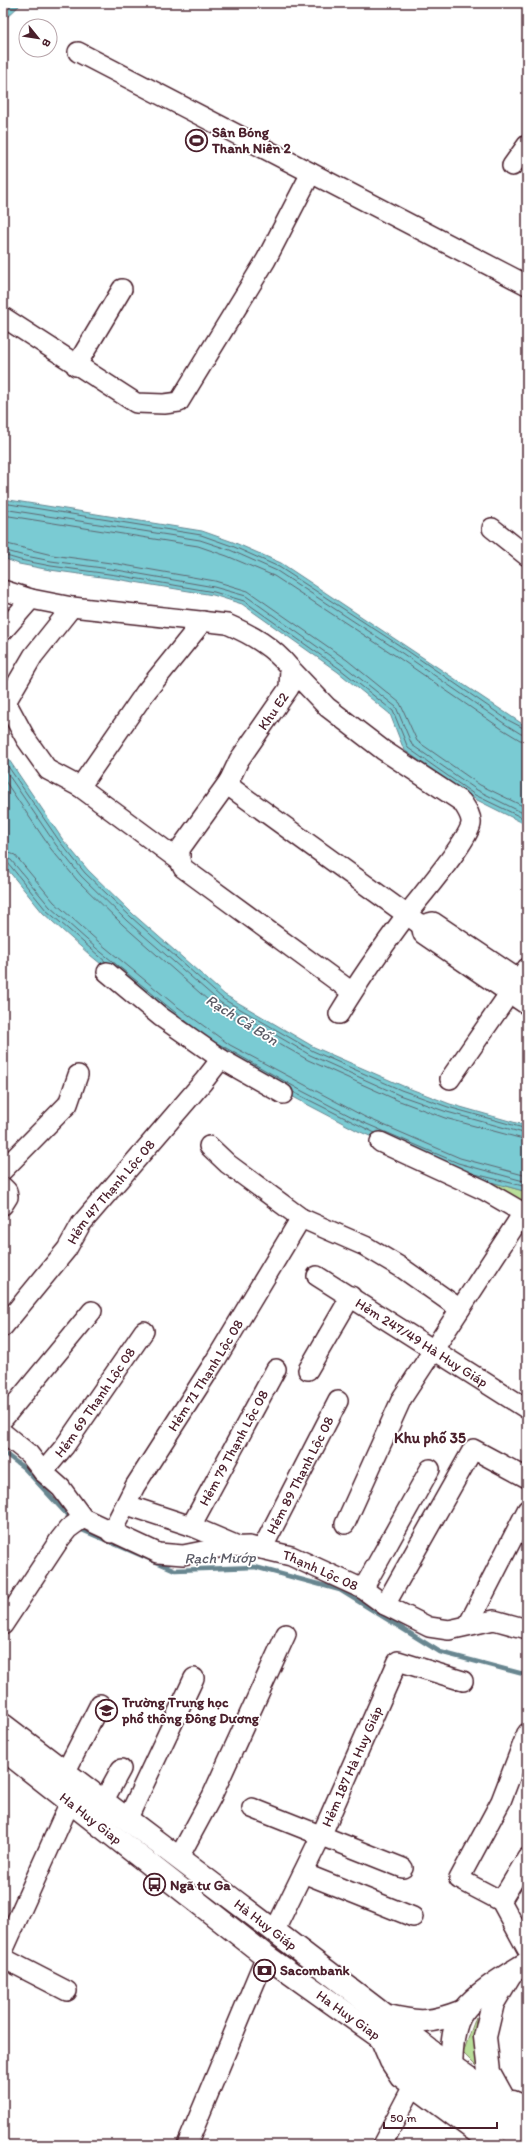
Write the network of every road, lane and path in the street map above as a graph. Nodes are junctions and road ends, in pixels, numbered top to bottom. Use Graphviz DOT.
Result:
graph roads {
  1 [pos="78,52"];
  2 [pos="527,144"];
  3 [pos="512,166"];
  4 [pos="311,173"];
  5 [pos="527,285"];
  6 [pos="122,289"];
  7 [pos="3,317"];
  8 [pos="76,366"];
  9 [pos="492,528"];
  10 [pos="527,556"];
  11 [pos="3,590"];
  12 [pos="31,599"];
  13 [pos="72,607"];
  14 [pos="203,621"];
  15 [pos="3,630"];
  16 [pos="290,668"];
  17 [pos="229,781"];
  18 [pos="80,787"];
  19 [pos="180,861"];
  20 [pos="414,920"];
  21 [pos="106,972"];
  22 [pos="521,981"];
  23 [pos="352,992"];
  24 [pos="527,1005"];
  25 [pos="339,1014"];
  26 [pos="221,1059"];
  27 [pos="78,1075"];
  28 [pos="450,1079"];
  29 [pos="283,1094"];
  30 [pos="380,1142"];
  31 [pos="209,1146"];
  32 [pos="3,1170"];
  33 [pos="3,1187"];
  34 [pos="3,1205"];
  35 [pos="525,1214"];
  36 [pos="301,1218"];
  37 [pos="317,1276"];
  38 [pos="351,1296"];
  39 [pos="460,1309"];
  40 [pos="92,1311"];
  41 [pos="3,1327"];
  42 [pos="144,1331"];
  43 [pos="434,1350"];
  44 [pos="276,1369"];
  45 [pos="308,1370"];
  46 [pos="338,1401"];
  47 [pos="524,1401"];
  48 [pos="3,1419"];
  49 [pos="3,1433"];
  50 [pos="430,1469"];
  51 [pos="43,1472"];
  52 [pos="527,1478"];
  53 [pos="127,1505"];
  54 [pos="527,1510"];
  55 [pos="76,1522"];
  56 [pos="345,1524"];
  57 [pos="192,1526"];
  58 [pos="111,1533"];
  59 [pos="239,1546"];
  60 [pos="262,1550"];
  61 [pos="363,1590"];
  62 [pos="385,1605"];
  63 [pos="525,1624"];
  64 [pos="468,1625"];
  65 [pos="3,1626"];
  66 [pos="286,1634"];
  67 [pos="194,1678"];
  68 [pos="463,1681"];
  69 [pos="100,1704"];
  70 [pos="3,1726"];
  71 [pos="527,1733"];
  72 [pos="3,1749"];
  73 [pos="121,1768"];
  74 [pos="65,1773"];
  75 [pos="104,1800"];
  76 [pos="70,1802"];
  77 [pos="252,1808"];
  78 [pos="127,1820"];
  79 [pos="321,1836"];
  80 [pos="527,1858"];
  81 [pos="178,1859"];
  82 [pos="403,1868"];
  83 [pos="303,1873"];
  84 [pos="501,1901"];
  85 [pos="413,1916"];
  86 [pos="274,1932"];
  87 [pos="527,1949"];
  88 [pos="3,1951"];
  89 [pos="266,1956"];
  90 [pos="3,1958"];
  91 [pos="519,1968"];
  92 [pos="67,1991"];
  93 [pos="463,2012"];
  94 [pos="387,2016"];
  95 [pos="382,2040"];
  96 [pos="451,2067"];
  97 [pos="413,2086"];
  98 [pos="455,2092"];
  99 [pos="505,2102"];
  100 [pos="527,2108"];
  101 [pos="527,2120"];
  102 [pos="527,2142"];
  103 [pos="187,2145"];
  104 [pos="382,2145"];
  105 [pos="495,2145"];
  1 -- 4 [label="street"];
  2 -- 3 [label="street"];
  4 -- 5 [label="street"];
  4 -- 8 [label="street"];
  6 -- 8 [label="street"];
  7 -- 8 [label="street"];
  9 -- 10 [label="street"];
  11 -- 12 [label="street"];
  12 -- 13 [label="street"];
  12 -- 15 [label="street"];
  13 -- 14 [label="street"];
  13 -- 18 [label="street"];
  14 -- 16 [label="street"];
  14 -- 18 [label="street"];
  16 -- 17 [label="street, Khu E2"];
  16 -- 20 [label="street"];
  17 -- 19 [label="street, Khu E2"];
  17 -- 20 [label="street"];
  18 -- 19 [label="street"];
  19 -- 23 [label="street"];
  20 -- 22 [label="street"];
  20 -- 23 [label="street"];
  21 -- 26 [label="street"];
  22 -- 24 [label="street"];
  22 -- 28 [label="street"];
  23 -- 25 [label="street"];
  26 -- 29 [label="street"];
  26 -- 41 [label="street, Hẻm 47 Thạnh Lộc 08"];
  27 -- 32 [label="street"];
  30 -- 35 [label="street"];
  31 -- 36 [label="street"];
  33 -- 34 [label="street"];
  35 -- 39 [label="street"];
  36 -- 39 [label="street"];
  36 -- 53 [label="street, Hẻm 71 Thạnh Lộc 08"];
  37 -- 38 [label="street, Hẻm 247/49 Hà Huy Giáp"];
  38 -- 43 [label="street, Hẻm 247/49 Hà Huy Giáp"];
  38 -- 45 [label="street"];
  39 -- 43 [label="street"];
  40 -- 48 [label="street"];
  42 -- 51 [label="street, Hẻm 69 Thạnh Lộc 08"];
  43 -- 47 [label="street, Hẻm 247/49 Hà Huy Giáp"];
  43 -- 56 [label="street"];
  44 -- 57 [label="street, Hẻm 79 Thạnh Lộc 08"];
  46 -- 60 [label="street, Hẻm 89 Thạnh Lộc 08"];
  49 -- 51 [label="street, Thạnh Lộc 08"];
  50 -- 61 [label="street"];
  51 -- 55 [label="street, Thạnh Lộc 08"];
  52 -- 62 [label="street"];
  53 -- 57 [label="street"];
  53 -- 58 [label="street, Hẻm 71 Thạnh Lộc 08"];
  54 -- 64 [label="street"];
  55 -- 58 [label="street, Thạnh Lộc 08"];
  55 -- 65 [label="street"];
  57 -- 59 [label="street"];
  58 -- 59 [label="street, Thạnh Lộc 08"];
  59 -- 60 [label="street, Thạnh Lộc 08"];
  60 -- 61 [label="street, Thạnh Lộc 08"];
  61 -- 62 [label="street, Thạnh Lộc 08"];
  62 -- 64 [label="street, Thạnh Lộc 08"];
  63 -- 64 [label="street, Thạnh Lộc 08"];
  66 -- 81 [label="street"];
  67 -- 78 [label="street"];
  68 -- 79 [label="street, Hẻm 187 Hà Huy Giáp"];
  69 -- 74 [label="street"];
  70 -- 74 [label="main road, Hà Huy Giáp"];
  71 -- 84 [label="street"];
  72 -- 76 [label="main road, Ha Huy Giap"];
  73 -- 75 [label="street"];
  74 -- 75 [label="main road, Hà Huy Giáp"];
  75 -- 78 [label="main road, Hà Huy Giáp"];
  76 -- 88 [label="street"];
  76 -- 89 [label="main road, Ha Huy Giap"];
  77 -- 79 [label="street"];
  78 -- 81 [label="main road, Hà Huy Giáp"];
  79 -- 82 [label="street"];
  79 -- 83 [label="street, Hẻm 187 Hà Huy Giáp"];
  80 -- 84 [label="street"];
  81 -- 86 [label="main road, Hà Huy Giáp"];
  83 -- 85 [label="street"];
  83 -- 86 [label="street, Hẻm 187 Hà Huy Giáp"];
  84 -- 87 [label="street"];
  86 -- 94 [label="main road, Hà Huy Giáp"];
  89 -- 95 [label="main road, Ha Huy Giap"];
  89 -- 103 [label="street"];
  90 -- 92 [label="street"];
  91 -- 93 [label="main road"];
  91 -- 99 [label="main road"];
  93 -- 94 [label="main road"];
  93 -- 96 [label="main road"];
  94 -- 96 [label="main road, Hà Huy Giáp"];
  95 -- 97 [label="main road"];
  95 -- 98 [label="main road, Ha Huy Giap"];
  96 -- 98 [label="main road"];
  96 -- 99 [label="main road, Hà Huy Giáp"];
  97 -- 104 [label="street"];
  97 -- 105 [label="main road"];
  98 -- 102 [label="main road, Ha Huy Giap"];
  99 -- 100 [label="main road"];
  99 -- 101 [label="main road"];
}
